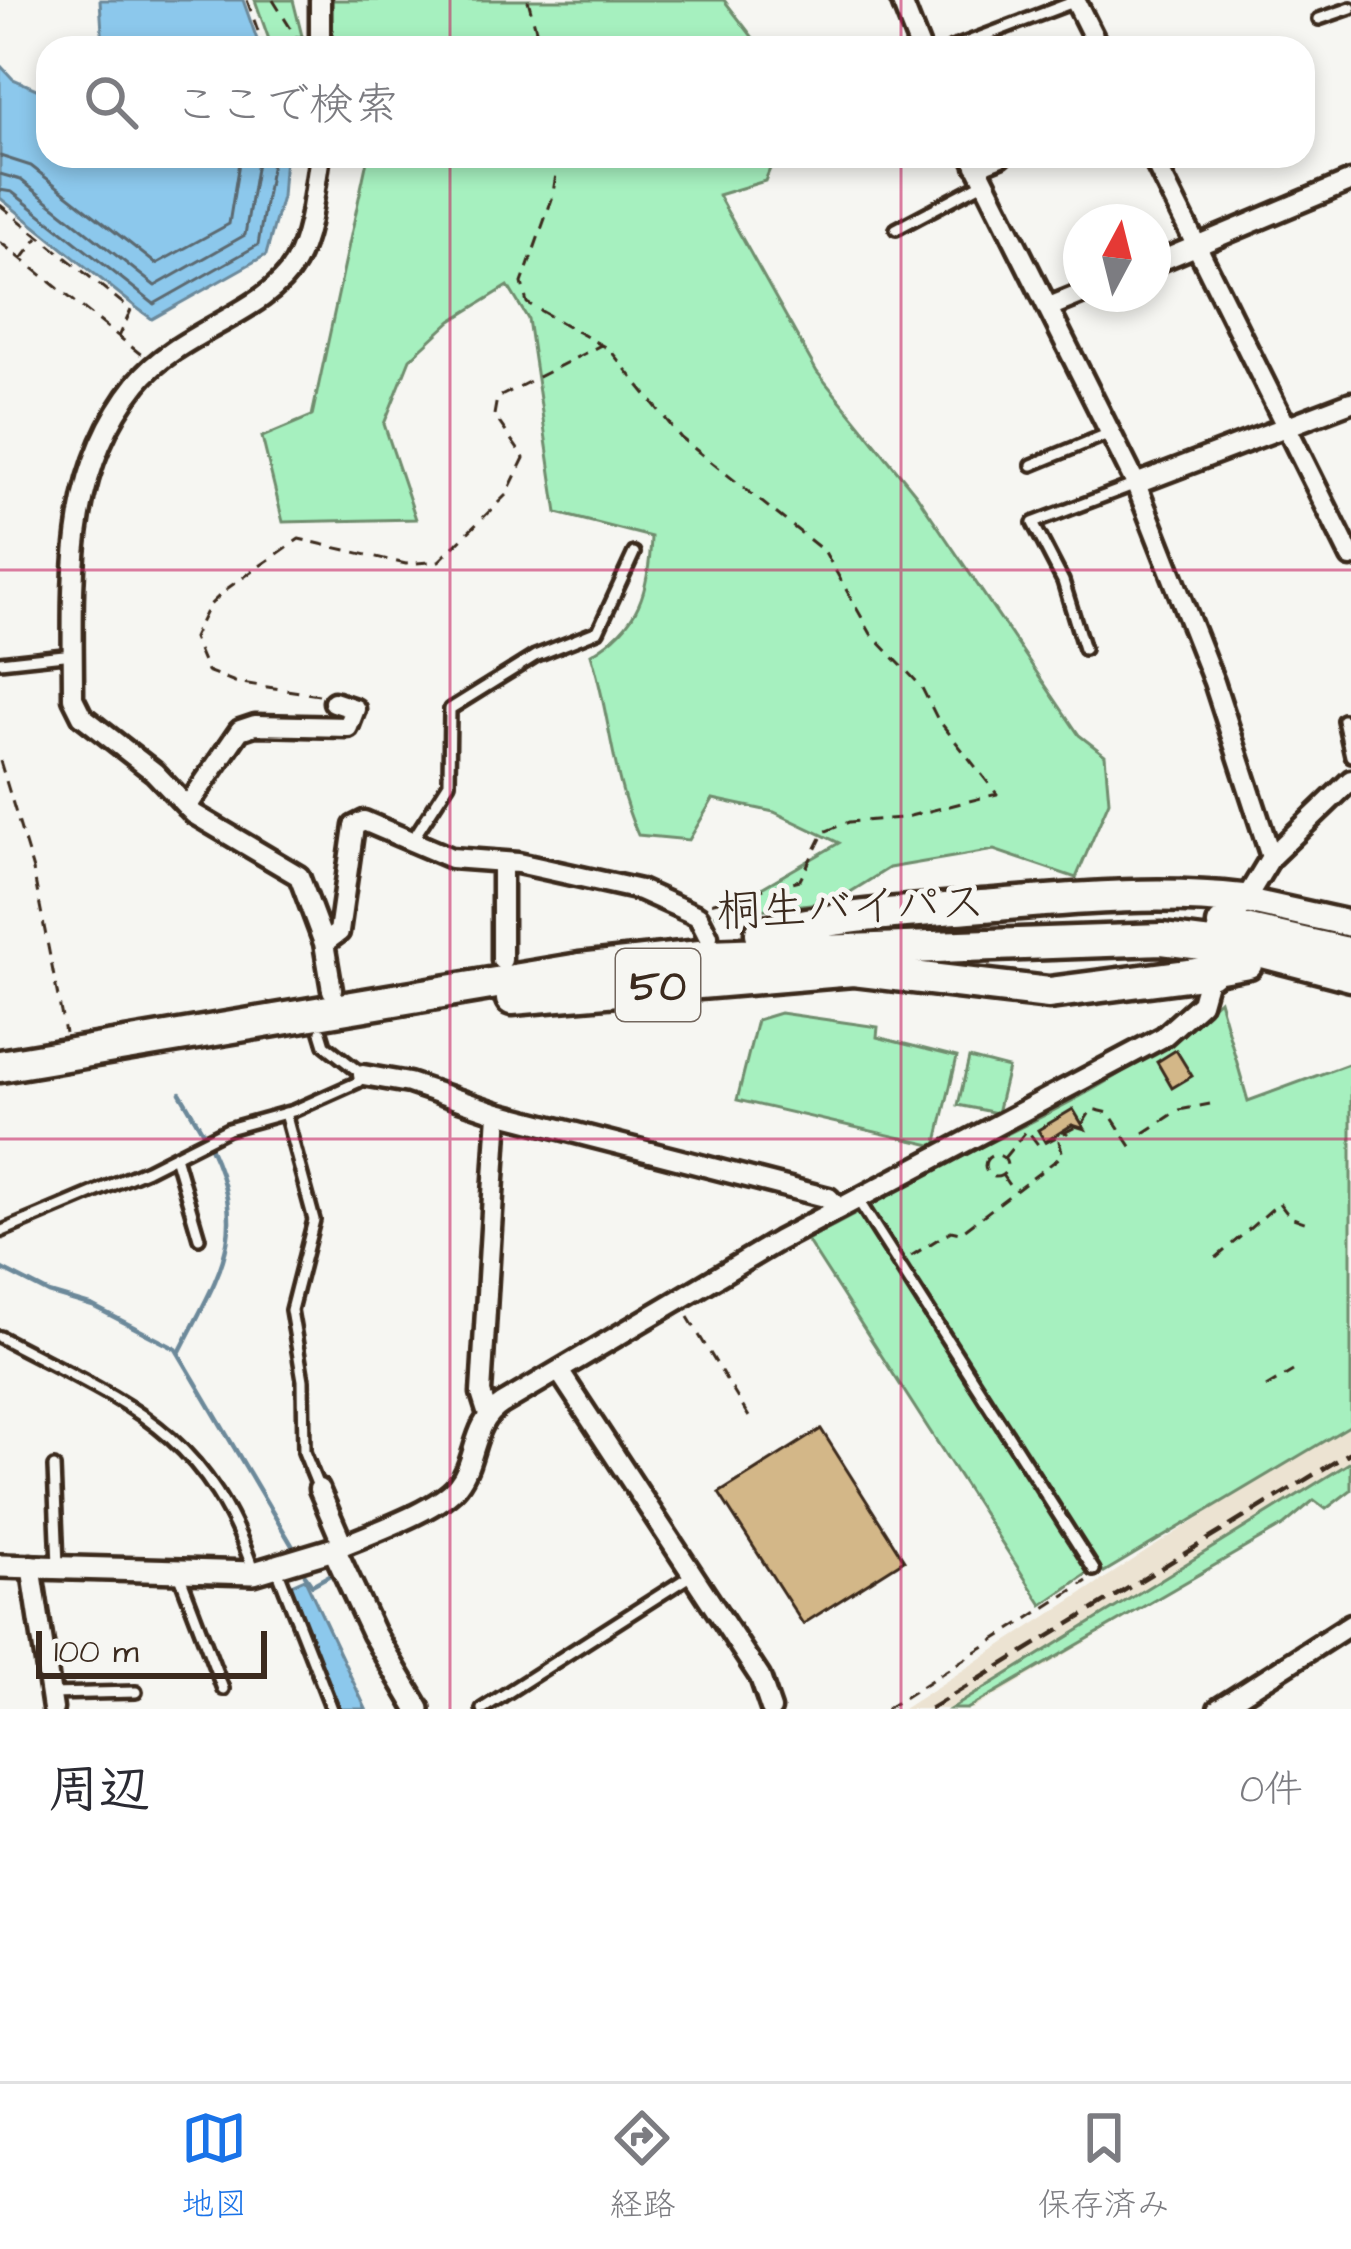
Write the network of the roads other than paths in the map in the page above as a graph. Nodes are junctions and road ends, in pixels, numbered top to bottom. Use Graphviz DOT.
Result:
graph roads {
  1 [pos="320,0"];
  2 [pos="901,0"];
  3 [pos="1076,0"];
  4 [pos="1351,8"];
  5 [pos="1319,19"];
  6 [pos="312,36"];
  7 [pos="915,36"];
  8 [pos="983,36"];
  9 [pos="1093,36"];
  10 [pos="318,168"];
  11 [pos="978,168"];
  12 [pos="1158,168"];
  13 [pos="1351,181"];
  14 [pos="896,229"];
  15 [pos="1197,245"];
  16 [pos="1171,256"];
  17 [pos="1063,301"];
  18 [pos="1049,307"];
  19 [pos="1351,402"];
  20 [pos="1288,426"];
  21 [pos="1109,433"];
  22 [pos="1032,465"];
  23 [pos="1136,484"];
  24 [pos="634,553"];
  25 [pos="1351,557"];
  26 [pos="1084,649"];
  27 [pos="73,654"];
  28 [pos="0,662"];
  29 [pos="334,702"];
  30 [pos="1343,720"];
  31 [pos="1351,756"];
  32 [pos="1351,780"];
  33 [pos="187,807"];
  34 [pos="411,842"];
  35 [pos="1271,857"];
  36 [pos="502,862"];
  37 [pos="1240,907"];
  38 [pos="1351,925"];
  39 [pos="703,926"];
  40 [pos="760,933"];
  41 [pos="324,943"];
  42 [pos="1351,954"];
  43 [pos="502,960"];
  44 [pos="1249,965"];
  45 [pos="1212,966"];
  46 [pos="1351,975"];
  47 [pos="332,990"];
  48 [pos="321,1032"];
  49 [pos="0,1045"];
  50 [pos="108,1048"];
  51 [pos="0,1066"];
  52 [pos="363,1075"];
  53 [pos="285,1113"];
  54 [pos="498,1113"];
  55 [pos="175,1156"];
  56 [pos="857,1198"];
  57 [pos="838,1208"];
  58 [pos="0,1232"];
  59 [pos="199,1238"];
  60 [pos="0,1337"];
  61 [pos="559,1372"];
  62 [pos="488,1415"];
  63 [pos="54,1467"];
  64 [pos="319,1489"];
  65 [pos="339,1547"];
  66 [pos="31,1565"];
  67 [pos="58,1565"];
  68 [pos="0,1567"];
  69 [pos="1094,1570"];
  70 [pos="178,1571"];
  71 [pos="265,1571"];
  72 [pos="693,1574"];
  73 [pos="1351,1624"];
  74 [pos="223,1689"];
  75 [pos="136,1692"];
  76 [pos="51,1701"];
  77 [pos="332,1709"];
  78 [pos="418,1709"];
  79 [pos="482,1709"];
  80 [pos="771,1709"];
  81 [pos="1218,1709"];
  1 -- 6 [label="street"];
  2 -- 7 [label="street"];
  3 -- 8 [label="lane"];
  3 -- 9 [label="street"];
  4 -- 5 [label="lane"];
  10 -- 27 [label="street"];
  11 -- 14 [label="lane"];
  11 -- 18 [label="street"];
  12 -- 15 [label="street"];
  13 -- 15 [label="street"];
  15 -- 16 [label="street"];
  15 -- 20 [label="street"];
  17 -- 18 [label="street"];
  18 -- 21 [label="street"];
  19 -- 20 [label="street"];
  20 -- 23 [label="street"];
  20 -- 25 [label="street"];
  21 -- 22 [label="lane"];
  21 -- 23 [label="street"];
  23 -- 26 [label="lane"];
  23 -- 35 [label="street"];
  24 -- 34 [label="lane"];
  27 -- 28 [label="lane"];
  27 -- 33 [label="street"];
  29 -- 33 [label="street"];
  30 -- 31 [label="lane"];
  32 -- 35 [label="street"];
  33 -- 41 [label="street"];
  34 -- 36 [label="street"];
  34 -- 41 [label="street"];
  35 -- 37 [label="street"];
  36 -- 39 [label="street"];
  36 -- 43 [label="street"];
  37 -- 38 [label="main road"];
  37 -- 40 [label="highway"];
  39 -- 40 [label="highway, 桐生バイパス / 50"];
  39 -- 43 [label="highway, 桐生バイパス / 50"];
  40 -- 42 [label="highway, 桐生バイパス / 50"];
  41 -- 47 [label="street"];
  43 -- 47 [label="highway, 桐生バイパス / 50"];
  44 -- 45 [label="main road"];
  45 -- 48 [label="highway, 50"];
  45 -- 56 [label="street"];
  46 -- 50 [label="highway, 桐生バイパス / 50"];
  47 -- 49 [label="highway, 桐生バイパス / 50"];
  48 -- 50 [label="highway, 50"];
  48 -- 52 [label="lane"];
  50 -- 51 [label="highway, 桐生バイパス / 50"];
  52 -- 53 [label="lane"];
  52 -- 54 [label="street"];
  53 -- 55 [label="lane"];
  53 -- 64 [label="lane"];
  54 -- 57 [label="street"];
  54 -- 62 [label="street"];
  55 -- 58 [label="lane"];
  55 -- 59 [label="lane"];
  56 -- 57 [label="street"];
  56 -- 69 [label="lane"];
  57 -- 61 [label="street"];
  60 -- 71 [label="lane"];
  61 -- 62 [label="street"];
  61 -- 72 [label="street"];
  62 -- 65 [label="street"];
  63 -- 67 [label="lane"];
  64 -- 65 [label="street"];
  65 -- 71 [label="street"];
  65 -- 78 [label="street"];
  66 -- 67 [label="street"];
  66 -- 68 [label="street"];
  66 -- 76 [label="street"];
  67 -- 70 [label="street"];
  70 -- 71 [label="street"];
  70 -- 74 [label="lane"];
  71 -- 77 [label="lane"];
  72 -- 79 [label="lane"];
  72 -- 80 [label="street"];
  73 -- 81 [label="street"];
  75 -- 76 [label="lane"];
}
